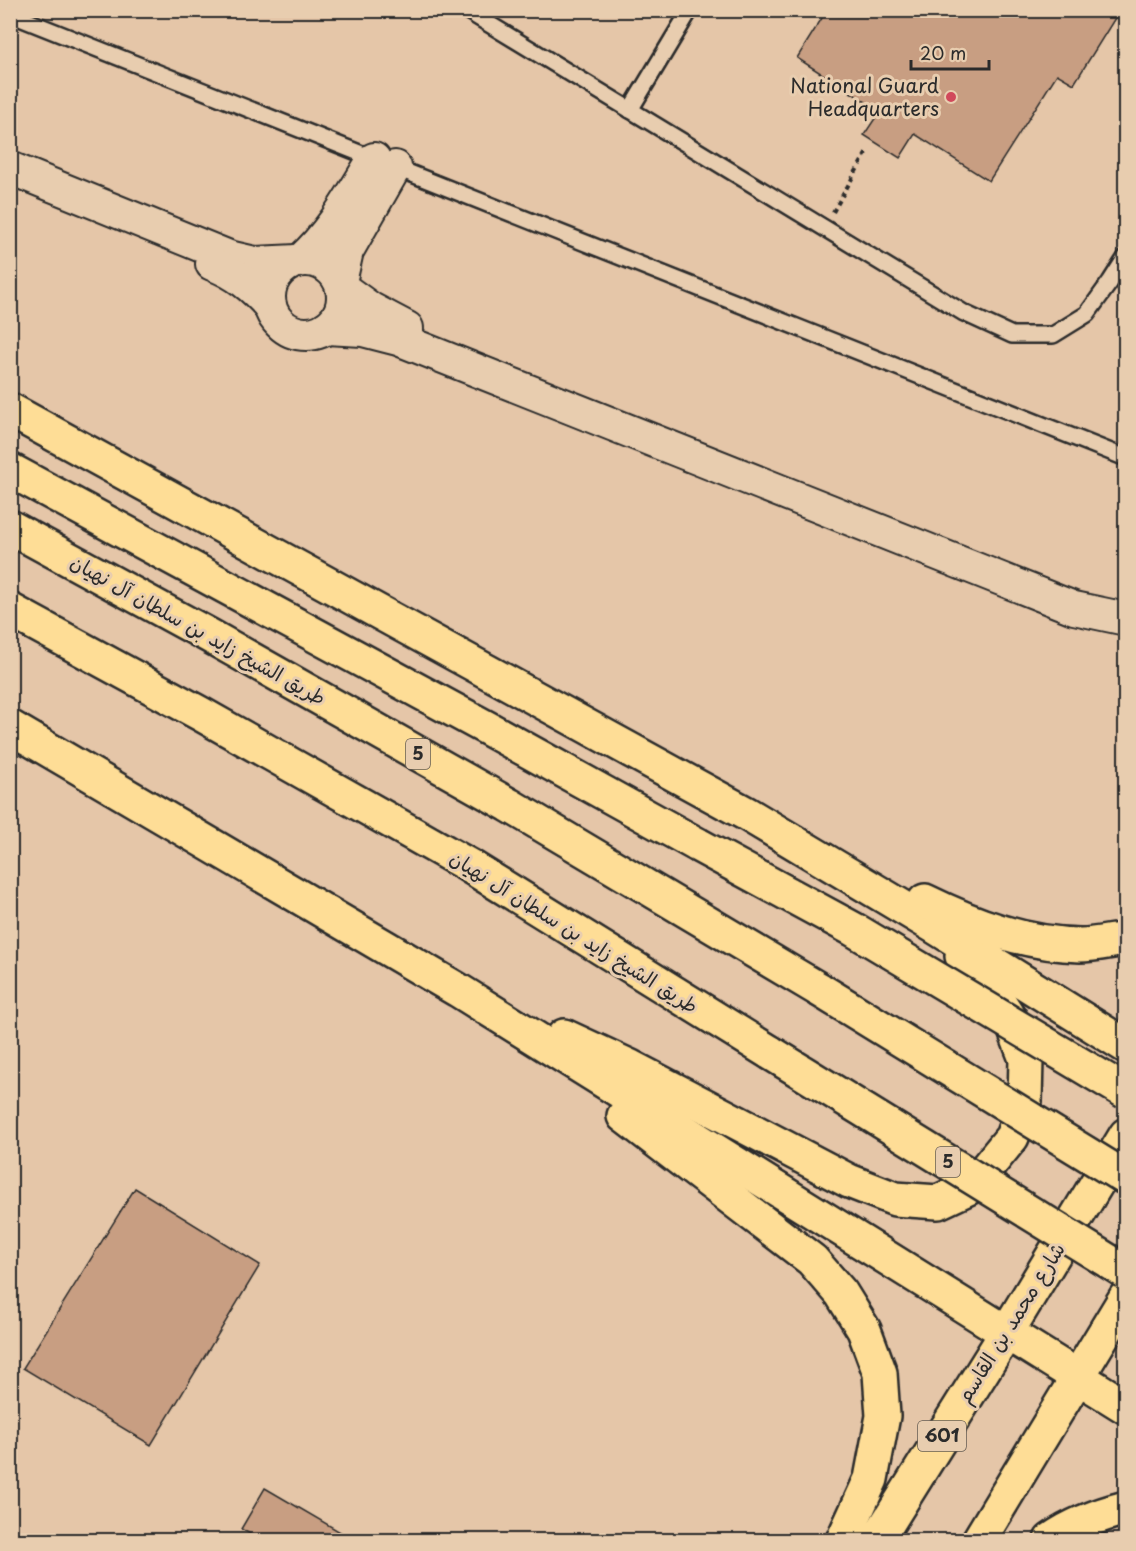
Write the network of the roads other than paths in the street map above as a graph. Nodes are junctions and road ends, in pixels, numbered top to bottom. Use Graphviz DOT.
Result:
graph roads {
  1 [pos="466,10"];
  2 [pos="690,10"];
  3 [pos="10,14"];
  4 [pos="630,110"];
  5 [pos="385,163"];
  6 [pos="10,168"];
  7 [pos="10,183"];
  8 [pos="1125,257"];
  9 [pos="299,260"];
  10 [pos="341,285"];
  11 [pos="270,306"];
  12 [pos="326,328"];
  13 [pos="10,410"];
  14 [pos="1125,458"];
  15 [pos="10,470"];
  16 [pos="10,527"];
  17 [pos="1125,601"];
  18 [pos="10,610"];
  19 [pos="1125,619"];
  20 [pos="10,728"];
  21 [pos="747,814"];
  22 [pos="934,926"];
  23 [pos="1125,939"];
  24 [pos="458,990"];
  25 [pos="1125,1046"];
  26 [pos="1125,1092"];
  27 [pos="1125,1136"];
  28 [pos="1125,1178"];
  29 [pos="1125,1272"];
  30 [pos="1125,1297"];
  31 [pos="1007,1332"];
  32 [pos="1077,1377"];
  33 [pos="1125,1407"];
  34 [pos="1125,1508"];
  35 [pos="843,1540"];
  36 [pos="877,1540"];
  37 [pos="979,1540"];
  38 [pos="1051,1540"];
  1 -- 4 [label="lane"];
  2 -- 4 [label="lane"];
  3 -- 5 [label="lane"];
  4 -- 8 [label="lane"];
  5 -- 9 [label="street"];
  5 -- 10 [label="street"];
  5 -- 14 [label="lane"];
  6 -- 9 [label="street"];
  7 -- 11 [label="street"];
  9 -- 10 [label="street"];
  9 -- 11 [label="street"];
  10 -- 12 [label="street"];
  10 -- 17 [label="street"];
  11 -- 12 [label="street"];
  12 -- 19 [label="street"];
  13 -- 21 [label="main road"];
  15 -- 26 [label="main road, bridge"];
  16 -- 28 [label="main road, طريق الشيخ زايد بن سلطان آل نهيان / 5, bridge"];
  18 -- 29 [label="main road, طريق الشيخ زايد بن سلطان آل نهيان / 5, bridge"];
  20 -- 24 [label="main road"];
  21 -- 22 [label="main road"];
  21 -- 23 [label="main road"];
  22 -- 24 [label="main road"];
  22 -- 25 [label="main road"];
  24 -- 31 [label="main road"];
  24 -- 35 [label="main road"];
  27 -- 31 [label="main road, شارع محمد بن القاسم / 601"];
  30 -- 32 [label="main road"];
  31 -- 32 [label="main road"];
  31 -- 36 [label="main road, شارع محمد بن القاسم / 601"];
  32 -- 33 [label="main road"];
  32 -- 37 [label="main road"];
  34 -- 38 [label="main road"];
}
